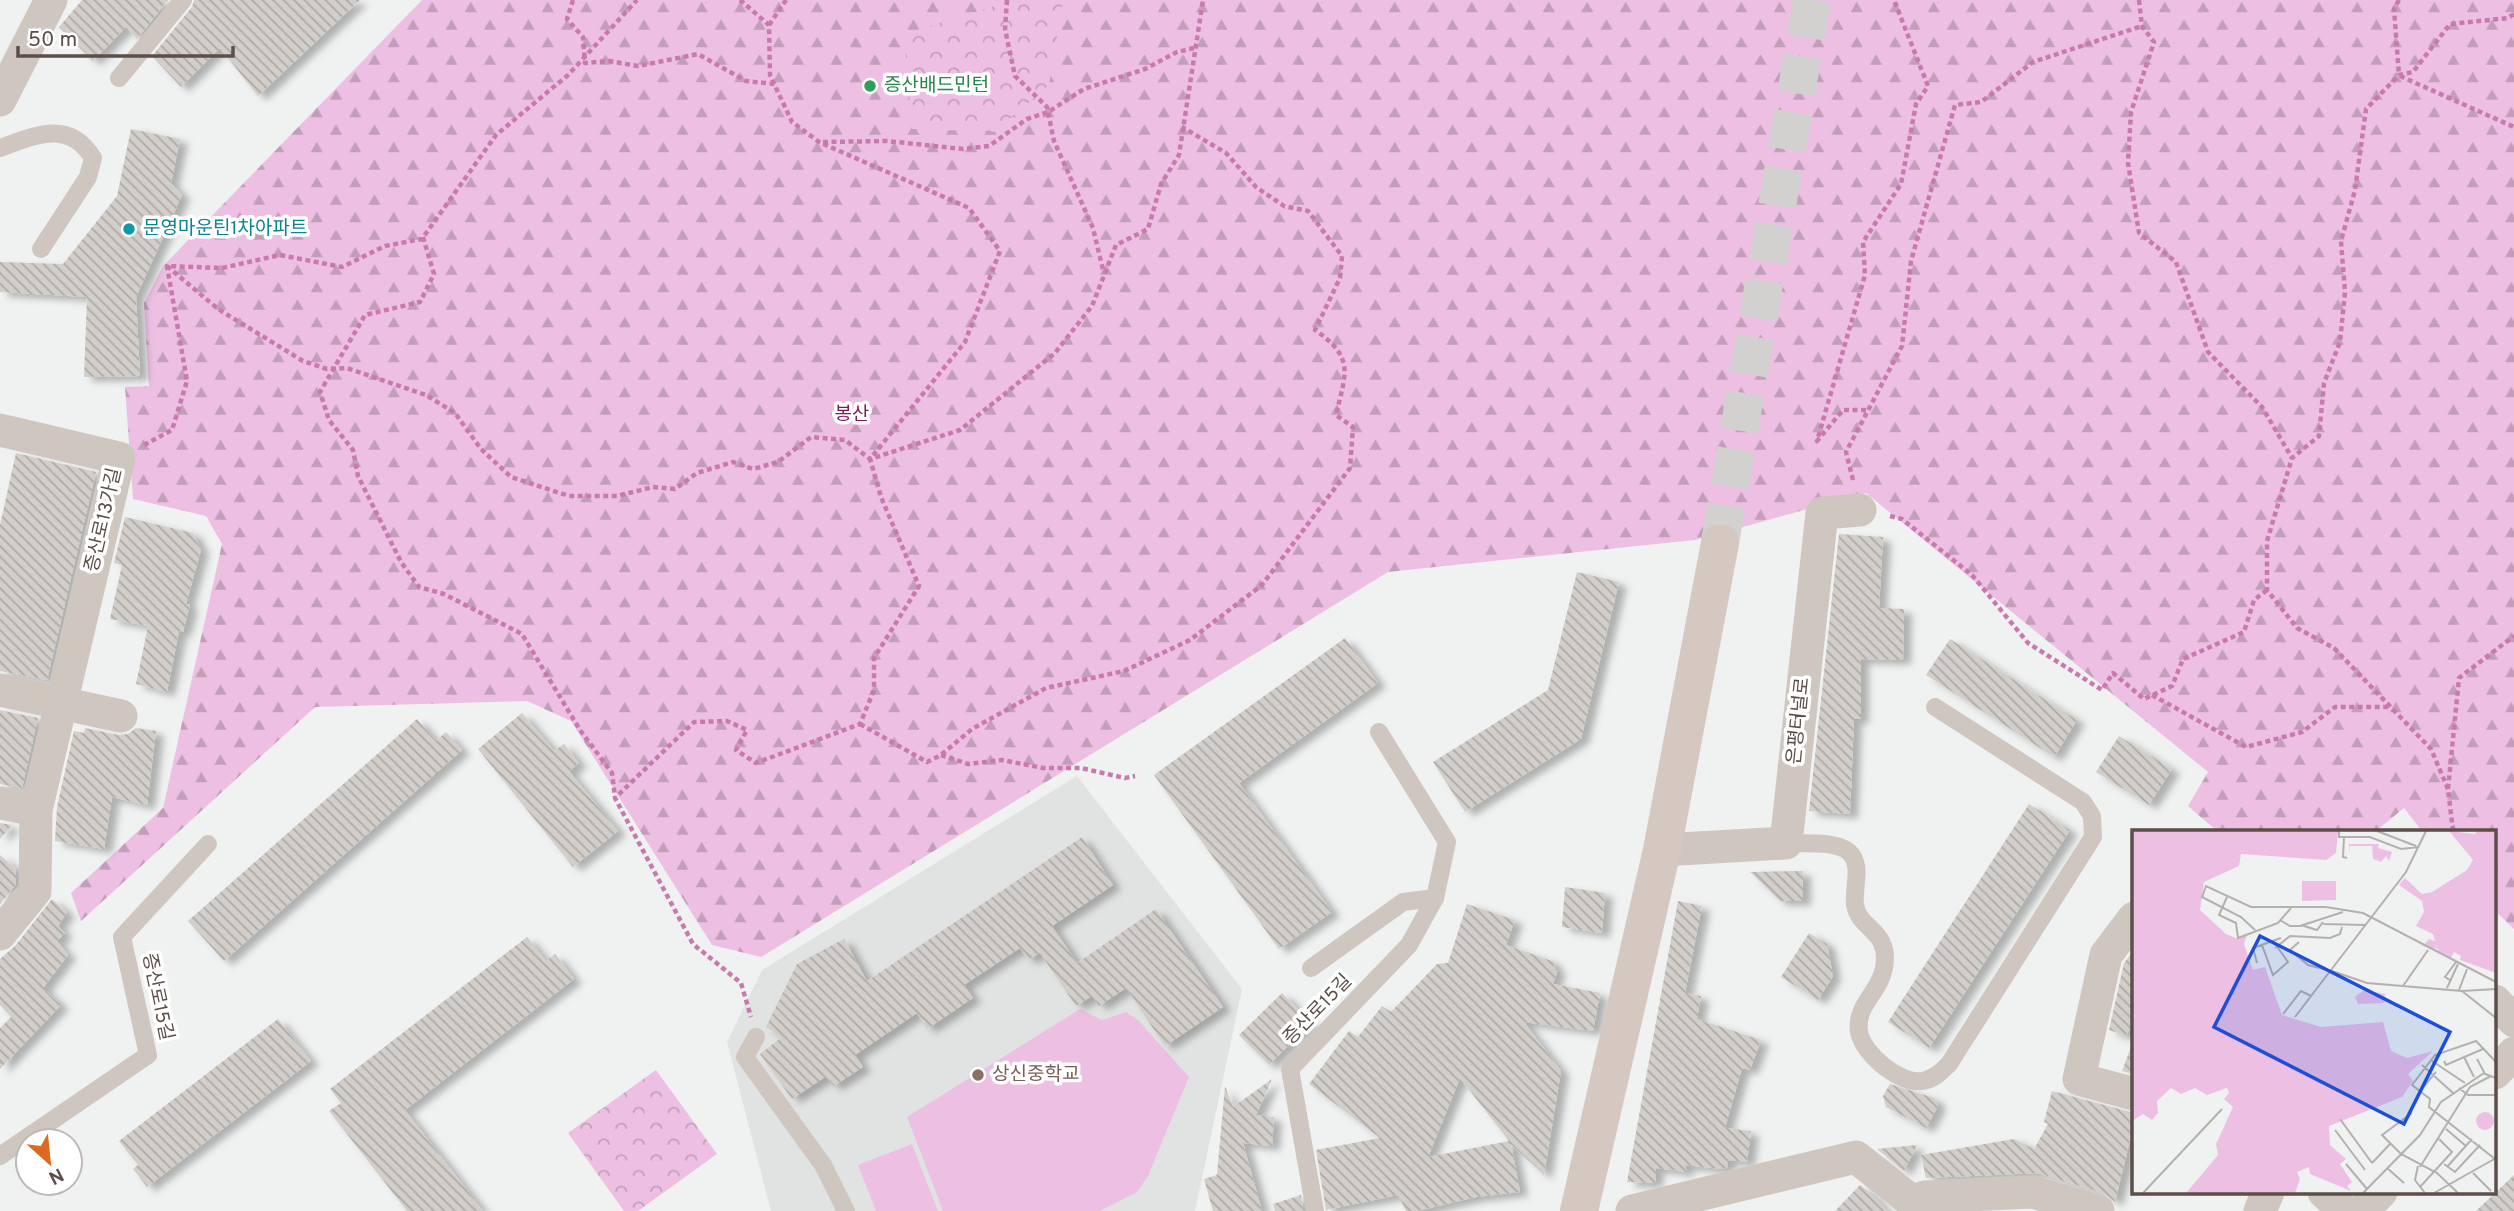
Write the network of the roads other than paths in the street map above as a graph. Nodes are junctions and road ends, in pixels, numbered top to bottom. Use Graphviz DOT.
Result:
graph roads {
  1 [pos="51,0"];
  2 [pos="183,0"];
  3 [pos="119,78"];
  4 [pos="0,100"];
  5 [pos="0,148"];
  6 [pos="41,249"];
  7 [pos="0,430"];
  8 [pos="1860,510"];
  9 [pos="1720,543"];
  10 [pos="0,690"];
  11 [pos="61,702"];
  12 [pos="1935,707"];
  13 [pos="121,716"];
  14 [pos="1379,732"];
  15 [pos="0,803"];
  16 [pos="36,810"];
  17 [pos="1786,843"];
  18 [pos="208,844"];
  19 [pos="1662,850"];
  20 [pos="1435,898"];
  21 [pos="2132,921"];
  22 [pos="0,934"];
  23 [pos="1311,968"];
  24 [pos="2496,1002"];
  25 [pos="2514,1021"];
  26 [pos="756,1037"];
  27 [pos="2514,1053"];
  28 [pos="2496,1072"];
  29 [pos="2132,1093"];
  30 [pos="0,1156"];
  31 [pos="2267,1194"];
  32 [pos="2326,1194"];
  33 [pos="2379,1194"];
  34 [pos="1918,1206"];
  35 [pos="846,1211"];
  36 [pos="1315,1211"];
  37 [pos="1579,1211"];
  38 [pos="1632,1211"];
  39 [pos="2098,1211"];
  40 [pos="2260,1211"];
  41 [pos="2344,1211"];
  42 [pos="2362,1211"];
  1 -- 4 [label="street"];
  2 -- 3 [label="lane"];
  5 -- 6 [label="lane"];
  7 -- 11 [label="street, 증산로13가길"];
  8 -- 17 [label="street, 은평터널로"];
  9 -- 19 [label="main road"];
  10 -- 11 [label="street"];
  11 -- 13 [label="street"];
  11 -- 16 [label="street, 증산로13가길"];
  12 -- 17 [label="lane"];
  14 -- 20 [label="lane"];
  15 -- 16 [label="street"];
  16 -- 22 [label="street, 증산로13가길"];
  17 -- 19 [label="street"];
  18 -- 30 [label="lane, 증산로15길"];
  19 -- 37 [label="main road"];
  20 -- 23 [label="lane"];
  20 -- 36 [label="lane, 증산로15길"];
  21 -- 29 [label="street"];
  24 -- 25 [label="street"];
  26 -- 35 [label="lane"];
  27 -- 28 [label="street"];
  31 -- 40 [label="street"];
  32 -- 41 [label="street"];
  33 -- 42 [label="street"];
  34 -- 38 [label="street"];
  34 -- 39 [label="street"];
}
